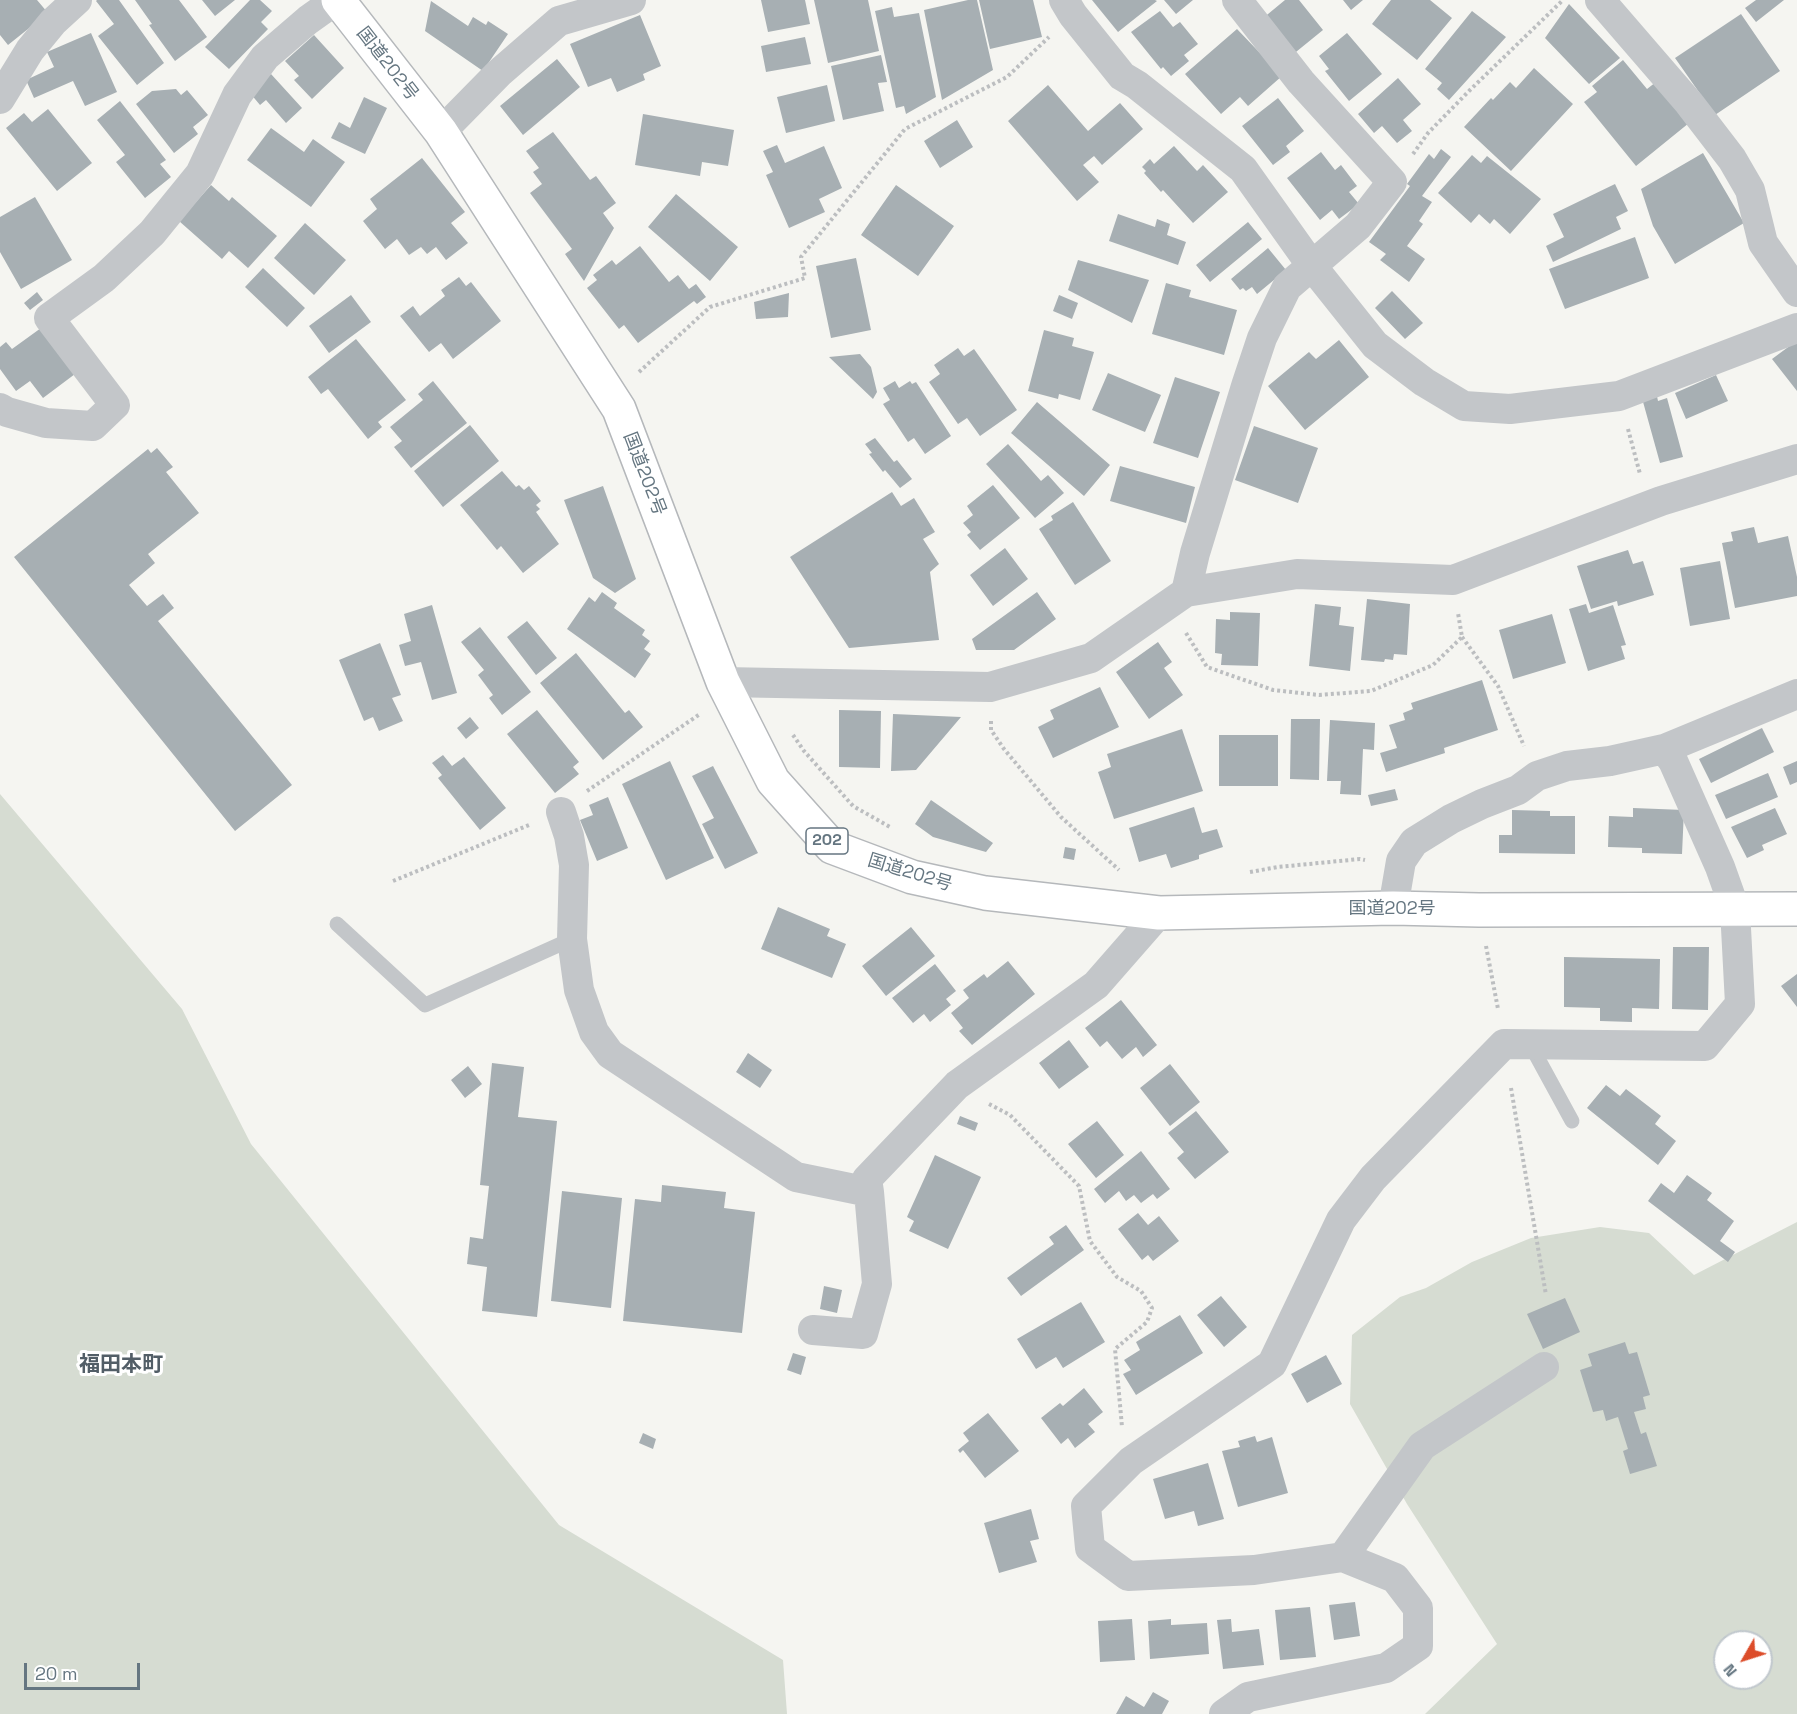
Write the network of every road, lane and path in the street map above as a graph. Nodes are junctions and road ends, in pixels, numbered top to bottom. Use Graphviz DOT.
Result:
graph roads {
  1 [pos="77,0"];
  2 [pos="337,0"];
  3 [pos="632,0"];
  4 [pos="1237,0"];
  5 [pos="1563,0"];
  6 [pos="1600,0"];
  7 [pos="1068,7"];
  8 [pos="0,99"];
  9 [pos="441,132"];
  10 [pos="1392,182"];
  11 [pos="1311,266"];
  12 [pos="1797,292"];
  13 [pos="1797,328"];
  14 [pos="1618,396"];
  15 [pos="612,397"];
  16 [pos="0,408"];
  17 [pos="1797,459"];
  18 [pos="1643,484"];
  19 [pos="1453,580"];
  20 [pos="1177,598"];
  21 [pos="1462,637"];
  22 [pos="723,682"];
  23 [pos="990,687"];
  24 [pos="1797,694"];
  25 [pos="792,733"];
  26 [pos="1664,749"];
  27 [pos="1537,776"];
  28 [pos="561,812"];
  29 [pos="899,832"];
  30 [pos="1400,867"];
  31 [pos="1245,873"];
  32 [pos="1126,876"];
  33 [pos="1393,908"];
  34 [pos="1735,909"];
  35 [pos="1797,909"];
  36 [pos="1479,910"];
  37 [pos="1160,913"];
  38 [pos="337,924"];
  39 [pos="572,939"];
  40 [pos="1517,1044"];
  41 [pos="957,1085"];
  42 [pos="1572,1121"];
  43 [pos="869,1192"];
  44 [pos="1546,1295"];
  45 [pos="813,1330"];
  46 [pos="1544,1367"];
  47 [pos="1131,1461"];
  48 [pos="1342,1557"];
  49 [pos="1224,1714"];
  1 -- 8 [label="street"];
  2 -- 9 [label="highway, 国道202号 / 202"];
  2 -- 16 [label="street"];
  3 -- 9 [label="street"];
  4 -- 10 [label="street"];
  5 -- 10 [label="path"];
  6 -- 12 [label="street"];
  7 -- 11 [label="street"];
  7 -- 15 [label="path"];
  9 -- 15 [label="highway, 国道202号 / 202"];
  10 -- 11 [label="street"];
  11 -- 14 [label="street"];
  11 -- 20 [label="street"];
  13 -- 14 [label="street"];
  14 -- 18 [label="path"];
  15 -- 22 [label="highway, 国道202号 / 202"];
  17 -- 19 [label="street"];
  19 -- 20 [label="street"];
  19 -- 21 [label="path"];
  20 -- 21 [label="path"];
  20 -- 23 [label="street"];
  21 -- 27 [label="path"];
  22 -- 23 [label="street"];
  22 -- 37 [label="highway, 国道202号 / 202"];
  23 -- 32 [label="path"];
  24 -- 26 [label="street"];
  25 -- 29 [label="path"];
  26 -- 27 [label="street"];
  26 -- 34 [label="street"];
  27 -- 30 [label="street"];
  28 -- 39 [label="street"];
  30 -- 31 [label="path"];
  30 -- 33 [label="street"];
  33 -- 36 [label="highway, 国道202号 / 202"];
  33 -- 37 [label="highway, 国道202号 / 202"];
  34 -- 35 [label="highway, 国道202号 / 202"];
  34 -- 36 [label="highway, 国道202号 / 202"];
  34 -- 40 [label="street"];
  36 -- 40 [label="path"];
  37 -- 41 [label="street"];
  38 -- 39 [label="lane"];
  39 -- 43 [label="street"];
  40 -- 42 [label="lane"];
  40 -- 44 [label="path"];
  40 -- 47 [label="street"];
  41 -- 43 [label="street"];
  41 -- 47 [label="path"];
  43 -- 45 [label="street"];
  46 -- 48 [label="street"];
  47 -- 48 [label="street"];
  48 -- 49 [label="street"];
}
